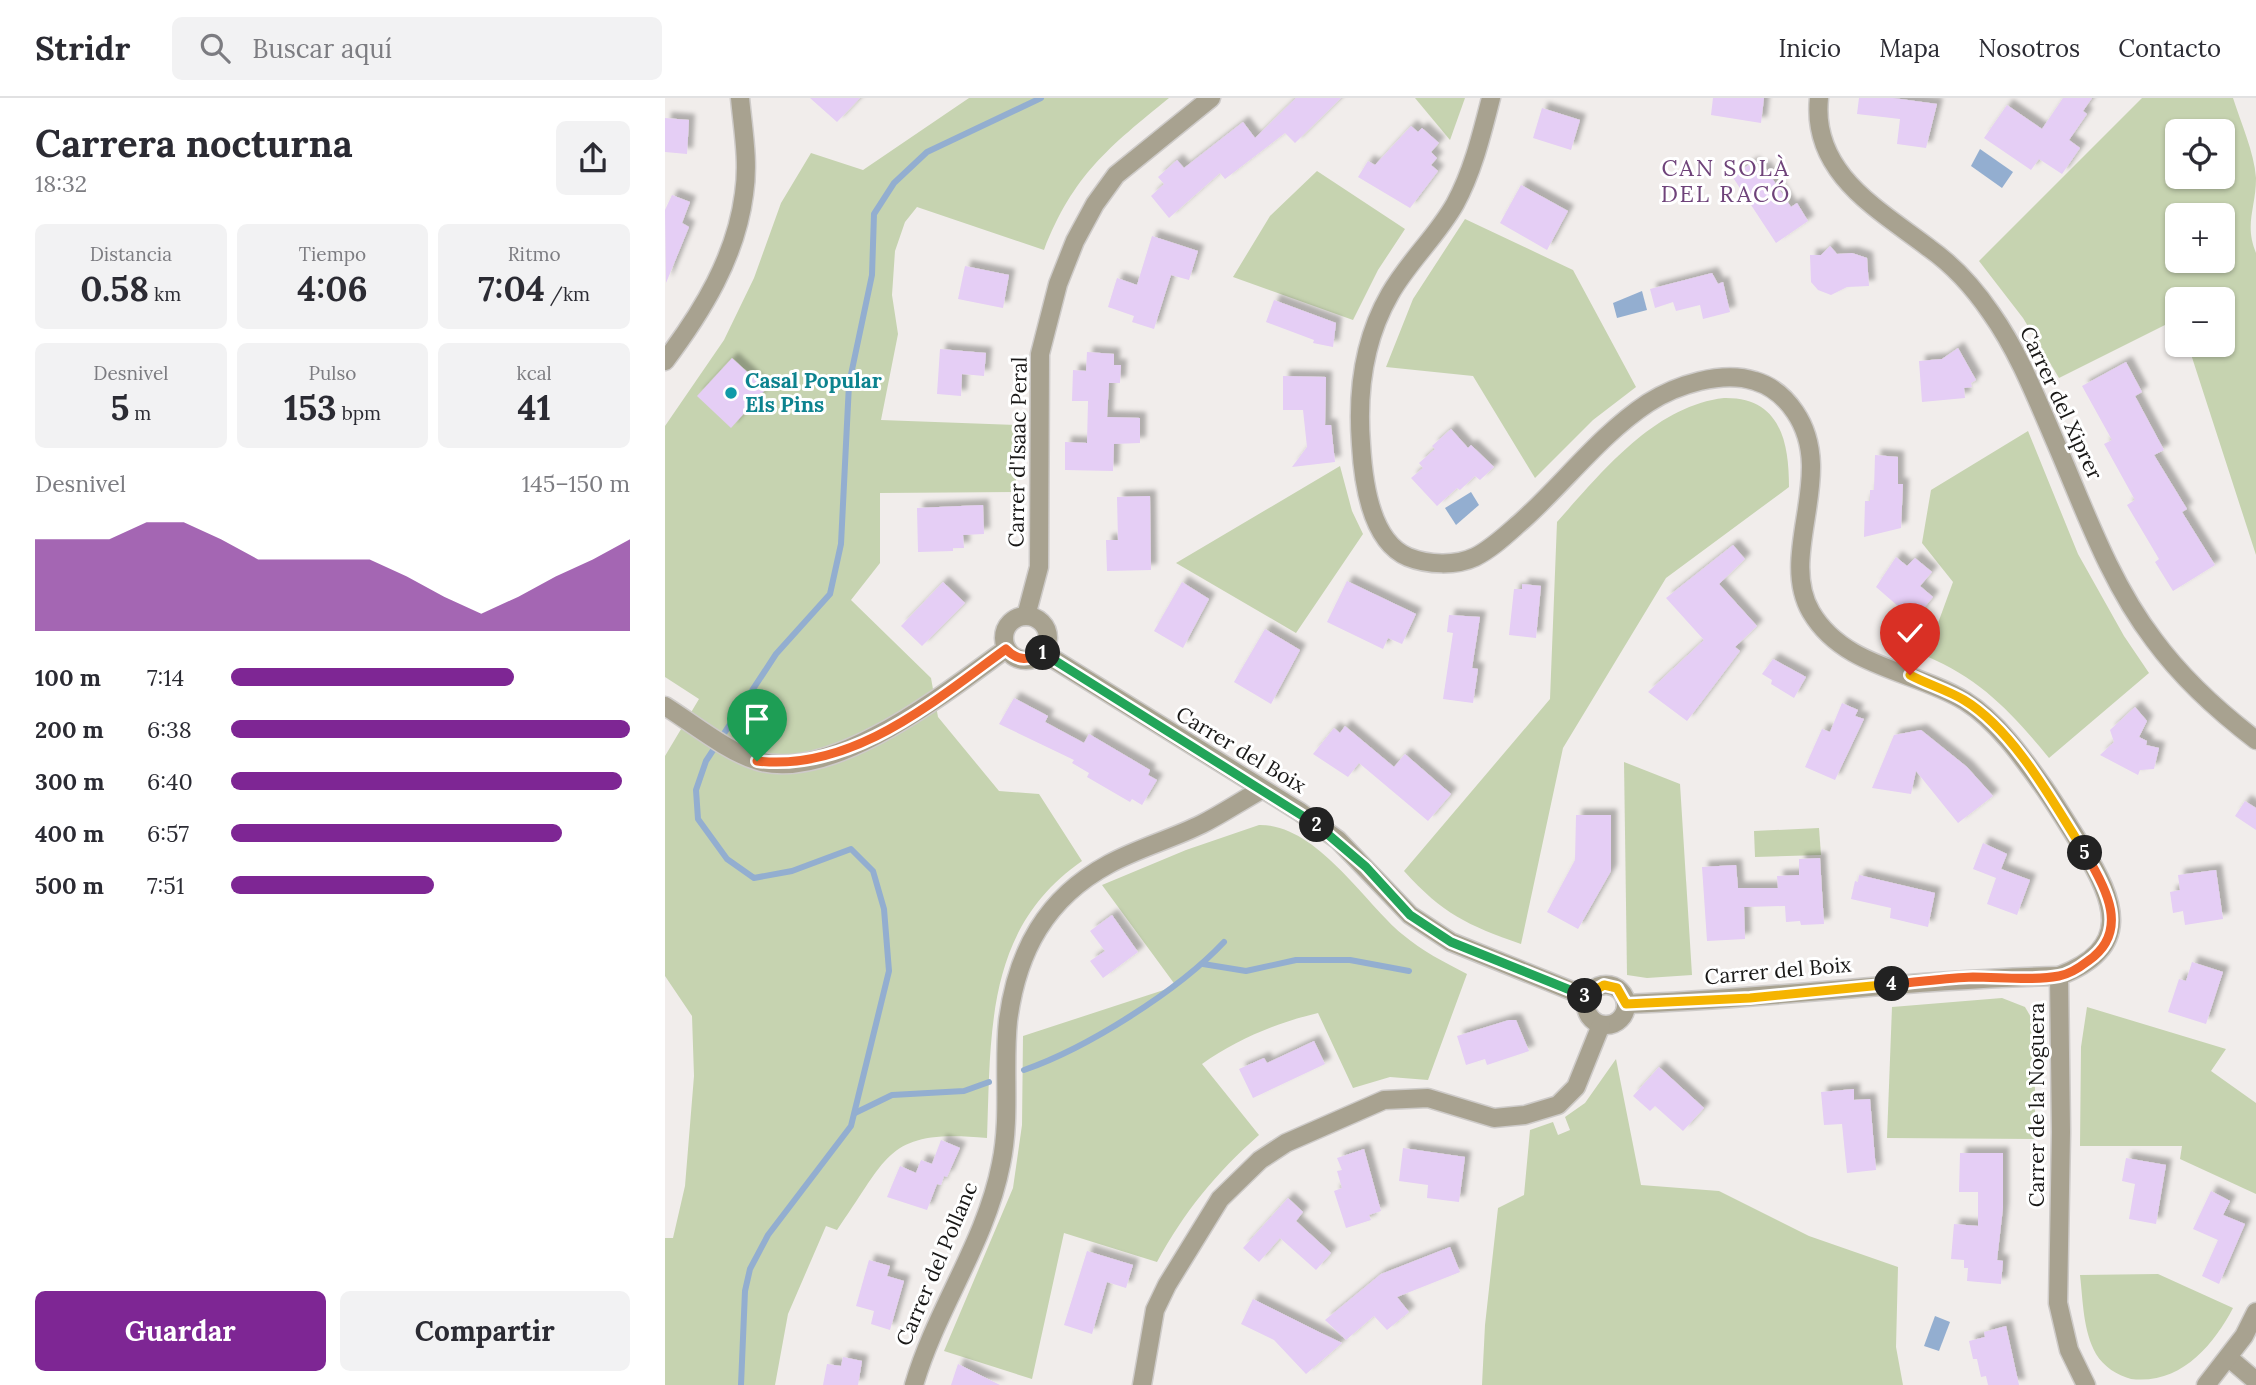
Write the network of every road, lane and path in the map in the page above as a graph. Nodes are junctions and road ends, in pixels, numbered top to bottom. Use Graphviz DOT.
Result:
graph roads {
  1 [pos="740,98"];
  2 [pos="1212,98"];
  3 [pos="1491,98"];
  4 [pos="1819,98"];
  5 [pos="665,361"];
  6 [pos="1026,616"];
  7 [pos="1006,649"];
  8 [pos="1042,652"];
  9 [pos="665,706"];
  10 [pos="2256,740"];
  11 [pos="1261,790"];
  12 [pos="2059,976"];
  13 [pos="1587,997"];
  14 [pos="1626,1004"];
  15 [pos="1601,1025"];
  16 [pos="2256,1312"];
  17 [pos="2229,1358"];
  18 [pos="2256,1381"];
  19 [pos="914,1385"];
  20 [pos="1142,1385"];
  21 [pos="2086,1385"];
  22 [pos="2206,1385"];
  1 -- 5 [label="street"];
  2 -- 6 [label="street, Carrer d'Isaac Peral"];
  3 -- 12 [label="street, Carrer de la Noguera"];
  4 -- 10 [label="street, Carrer del Xiprer"];
  6 -- 7 [label="street"];
  6 -- 8 [label="street"];
  7 -- 8 [label="street"];
  7 -- 9 [label="street"];
  8 -- 11 [label="street, Carrer del Boix"];
  11 -- 13 [label="street, Carrer del Boix"];
  11 -- 19 [label="street, Carrer del Pollanc"];
  12 -- 14 [label="street, Carrer del Boix"];
  12 -- 21 [label="street, Carrer de la Noguera"];
  13 -- 14 [label="street"];
  13 -- 15 [label="street"];
  14 -- 15 [label="street"];
  15 -- 20 [label="street"];
  16 -- 17 [label="street"];
  17 -- 18 [label="street"];
  17 -- 22 [label="street"];
}
